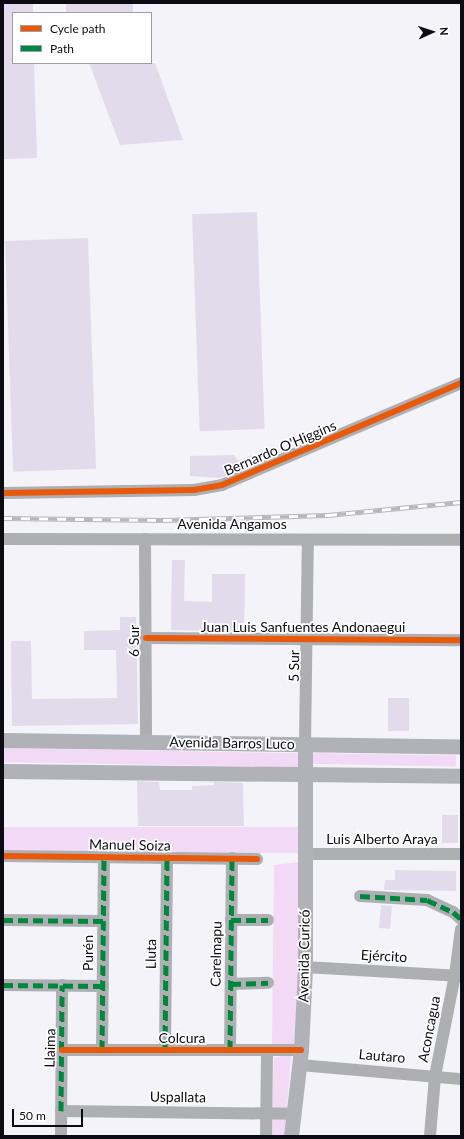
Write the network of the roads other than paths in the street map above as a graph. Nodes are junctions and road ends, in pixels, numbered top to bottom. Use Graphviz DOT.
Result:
graph roads {
  1 [pos="461,384"];
  2 [pos="3,493"];
  3 [pos="3,539"];
  4 [pos="145,539"];
  5 [pos="308,540"];
  6 [pos="461,540"];
  7 [pos="146,638"];
  8 [pos="307,639"];
  9 [pos="461,640"];
  10 [pos="3,740"];
  11 [pos="146,742"];
  12 [pos="305,744"];
  13 [pos="461,746"];
  14 [pos="3,772"];
  15 [pos="305,775"];
  16 [pos="461,776"];
  17 [pos="304,854"];
  18 [pos="461,854"];
  19 [pos="3,856"];
  20 [pos="104,857"];
  21 [pos="167,858"];
  22 [pos="232,858"];
  23 [pos="257,859"];
  24 [pos="360,896"];
  25 [pos="461,919"];
  26 [pos="3,920"];
  27 [pos="231,920"];
  28 [pos="268,920"];
  29 [pos="103,921"];
  30 [pos="461,929"];
  31 [pos="305,967"];
  32 [pos="458,975"];
  33 [pos="268,983"];
  34 [pos="230,984"];
  35 [pos="3,985"];
  36 [pos="62,985"];
  37 [pos="103,986"];
  38 [pos="62,1050"];
  39 [pos="102,1050"];
  40 [pos="165,1050"];
  41 [pos="230,1050"];
  42 [pos="267,1050"];
  43 [pos="300,1058"];
  44 [pos="435,1076"];
  45 [pos="461,1079"];
  46 [pos="61,1111"];
  47 [pos="267,1113"];
  48 [pos="294,1114"];
  49 [pos="61,1136"];
  50 [pos="266,1136"];
  51 [pos="291,1136"];
  52 [pos="430,1136"];
  1 -- 2 [label="street, Bernardo O'Higgins"];
  3 -- 4 [label="street, Avenida Angamos"];
  4 -- 5 [label="street, Avenida Angamos"];
  4 -- 7 [label="street, 6 Sur"];
  5 -- 6 [label="street, Avenida Angamos"];
  5 -- 8 [label="street, 5 Sur"];
  7 -- 8 [label="street, Juan Luis Sanfuentes Andonaegui"];
  7 -- 11 [label="street, 6 Sur"];
  8 -- 9 [label="street, Juan Luis Sanfuentes Andonaegui"];
  8 -- 12 [label="street, 5 Sur"];
  10 -- 11 [label="main road, Avenida Barros Luco"];
  11 -- 12 [label="main road, Avenida Barros Luco"];
  12 -- 13 [label="main road, Avenida Barros Luco"];
  12 -- 15 [label="main road, 5 Sur"];
  14 -- 15 [label="main road"];
  15 -- 16 [label="main road"];
  15 -- 17 [label="main road, Avenida Curicó"];
  17 -- 18 [label="street, Luis Alberto Araya"];
  17 -- 31 [label="main road, Avenida Curicó"];
  19 -- 20 [label="street, Manuel Soiza"];
  20 -- 21 [label="street, Manuel Soiza"];
  20 -- 29 [label="street, Purén"];
  21 -- 22 [label="street, Manuel Soiza"];
  21 -- 40 [label="street, Lluta"];
  22 -- 23 [label="street, Manuel Soiza"];
  22 -- 27 [label="street, Carelmapu"];
  24 -- 25 [label="street"];
  26 -- 29 [label="street"];
  27 -- 28 [label="street"];
  27 -- 34 [label="street, Carelmapu"];
  29 -- 37 [label="street, Purén"];
  30 -- 32 [label="street, Aconcagua"];
  31 -- 32 [label="street, Ejército"];
  31 -- 43 [label="main road, Avenida Curicó"];
  32 -- 44 [label="street, Aconcagua"];
  33 -- 34 [label="street"];
  34 -- 41 [label="street, Carelmapu"];
  35 -- 36 [label="street"];
  36 -- 37 [label="street"];
  36 -- 38 [label="street, Llaima"];
  37 -- 39 [label="street, Purén"];
  38 -- 39 [label="street, Colcura"];
  38 -- 46 [label="street, Llaima"];
  39 -- 40 [label="street, Colcura"];
  40 -- 41 [label="street, Colcura"];
  41 -- 42 [label="street, Colcura"];
  42 -- 43 [label="street, Colcura"];
  42 -- 47 [label="street"];
  43 -- 44 [label="street, Lautaro"];
  43 -- 48 [label="main road, Avenida Curicó"];
  44 -- 45 [label="street, Lautaro"];
  44 -- 52 [label="street, Aconcagua"];
  46 -- 47 [label="street, Uspallata"];
  46 -- 49 [label="street, Llaima"];
  47 -- 48 [label="street, Uspallata"];
  47 -- 50 [label="street"];
  48 -- 51 [label="main road, Avenida Curicó"];
}
